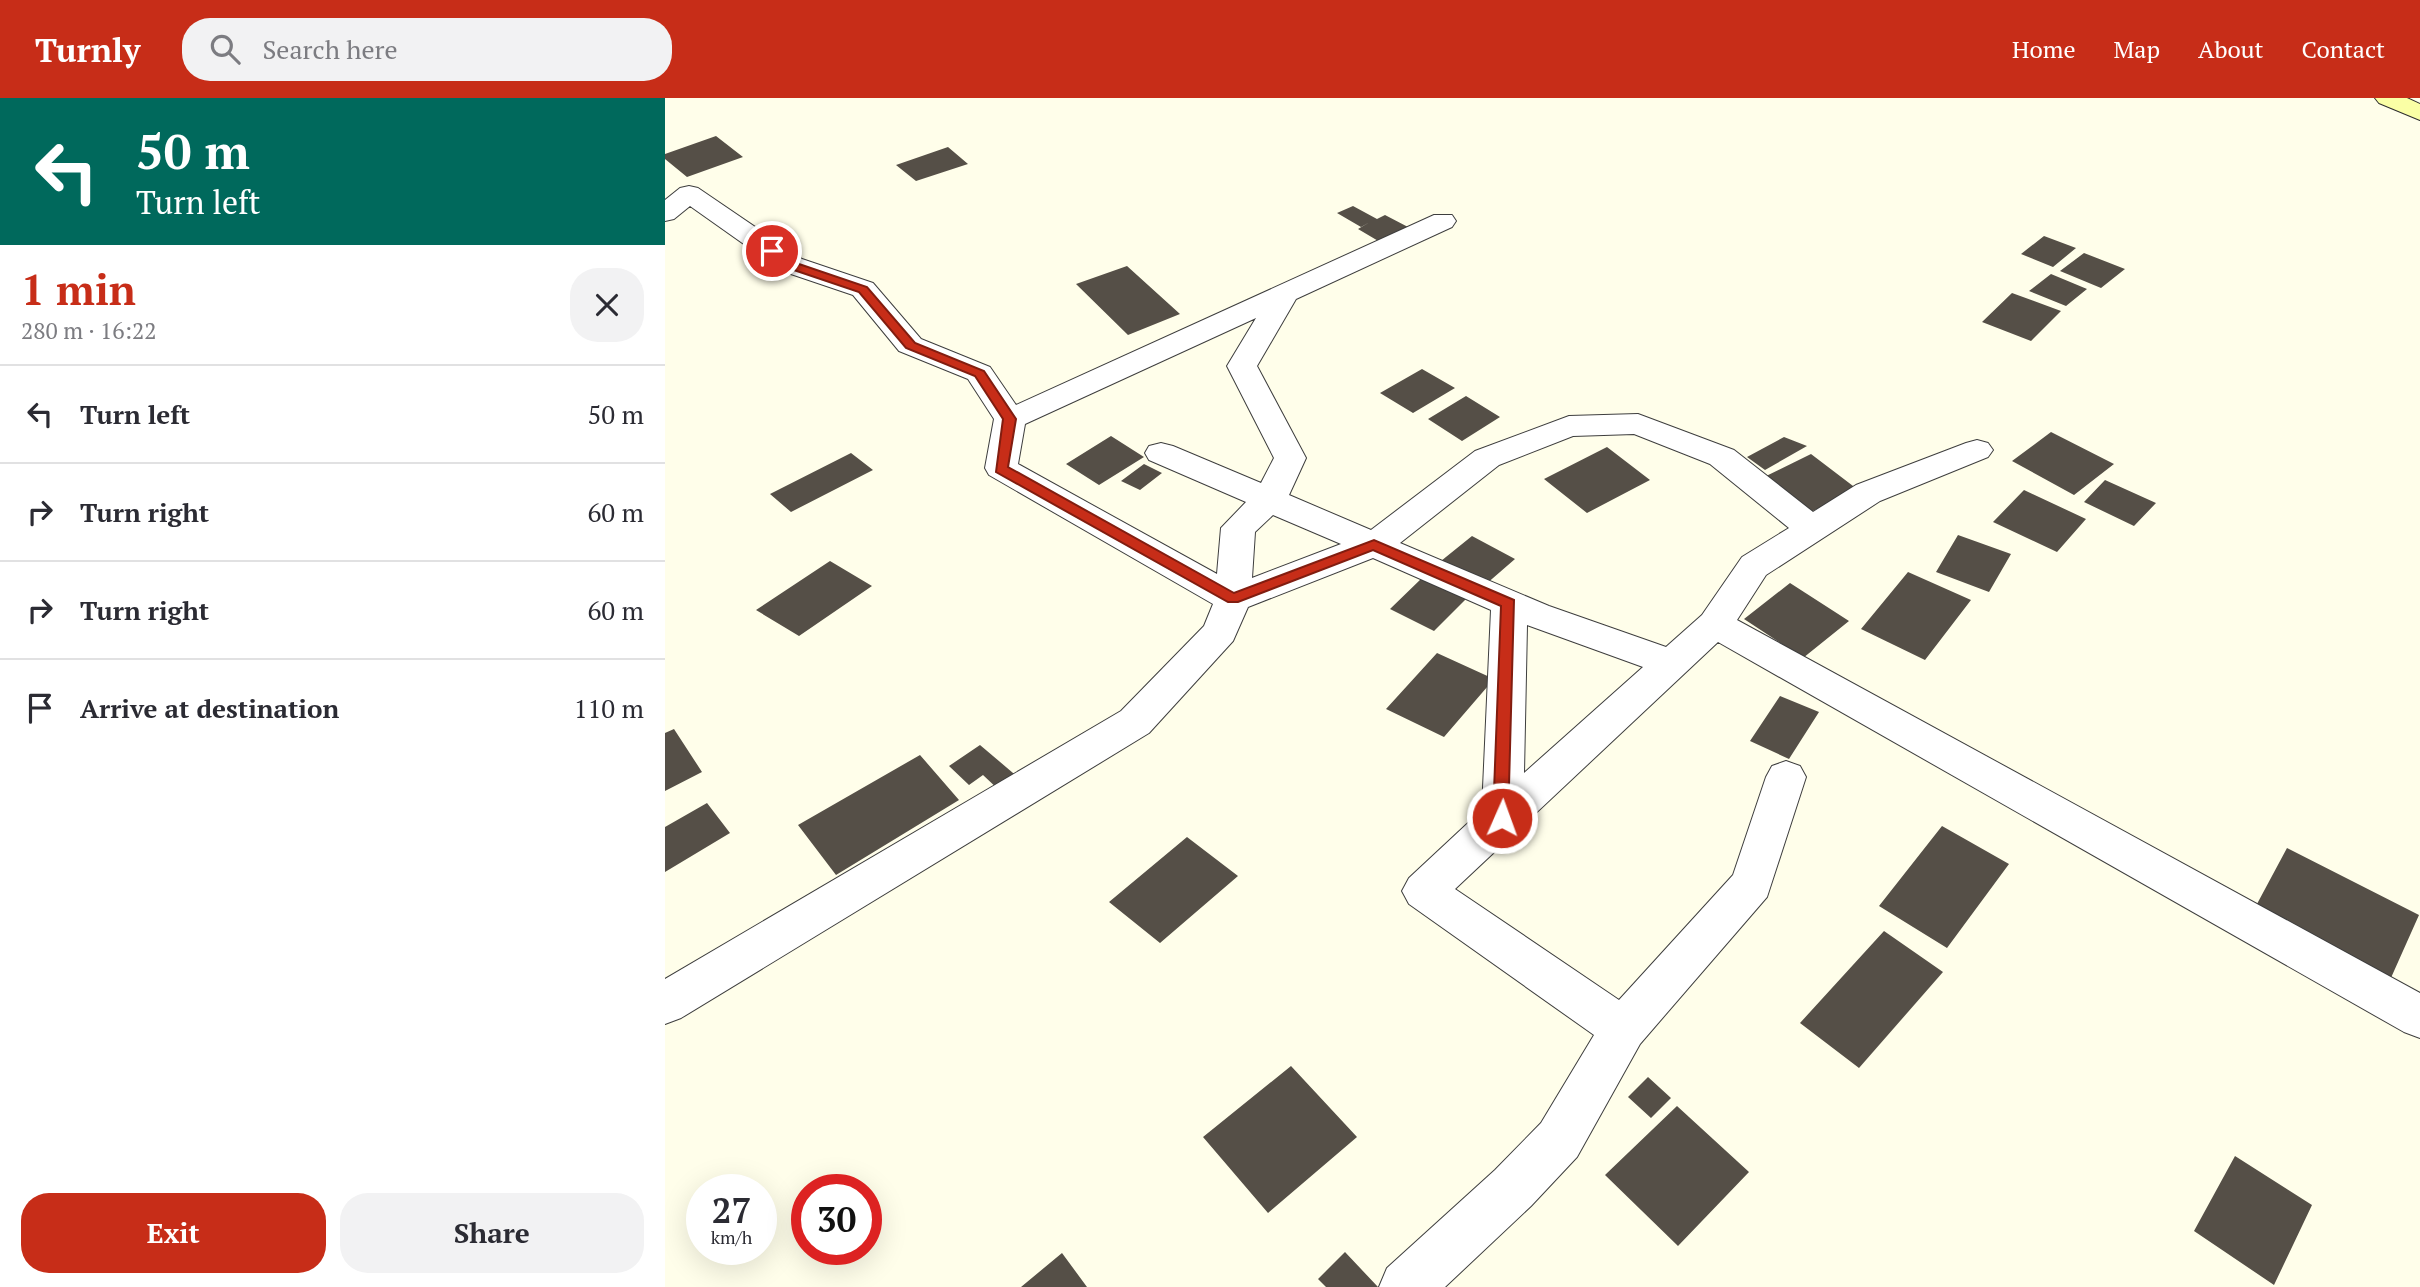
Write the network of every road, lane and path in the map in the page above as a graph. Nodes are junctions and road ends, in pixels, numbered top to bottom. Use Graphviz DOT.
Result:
graph roads {
  1 [pos="2387,98"];
  2 [pos="2420,113"];
  3 [pos="665,213"];
  4 [pos="1443,221"];
  5 [pos="1285,293"];
  6 [pos="1010,419"];
  7 [pos="1977,450"];
  8 [pos="1161,453"];
  9 [pos="1270,499"];
  10 [pos="1812,529"];
  11 [pos="1374,545"];
  12 [pos="1233,599"];
  13 [pos="1509,604"];
  14 [pos="1715,624"];
  15 [pos="1672,663"];
  16 [pos="1786,777"];
  17 [pos="1502,818"];
  18 [pos="665,1003"];
  19 [pos="2420,1017"];
  20 [pos="1623,1029"];
  21 [pos="1406,1287"];
  1 -- 2 [label="street"];
  3 -- 6 [label="street"];
  4 -- 5 [label="street"];
  5 -- 6 [label="street"];
  5 -- 9 [label="street"];
  6 -- 12 [label="street"];
  7 -- 10 [label="street"];
  8 -- 9 [label="street"];
  9 -- 11 [label="street"];
  9 -- 12 [label="street"];
  10 -- 11 [label="street"];
  10 -- 14 [label="street"];
  11 -- 12 [label="street"];
  11 -- 13 [label="street"];
  12 -- 18 [label="street"];
  13 -- 15 [label="street"];
  13 -- 17 [label="street"];
  14 -- 15 [label="street"];
  14 -- 19 [label="street"];
  15 -- 17 [label="street"];
  16 -- 20 [label="street"];
  17 -- 20 [label="street"];
  20 -- 21 [label="street"];
}
